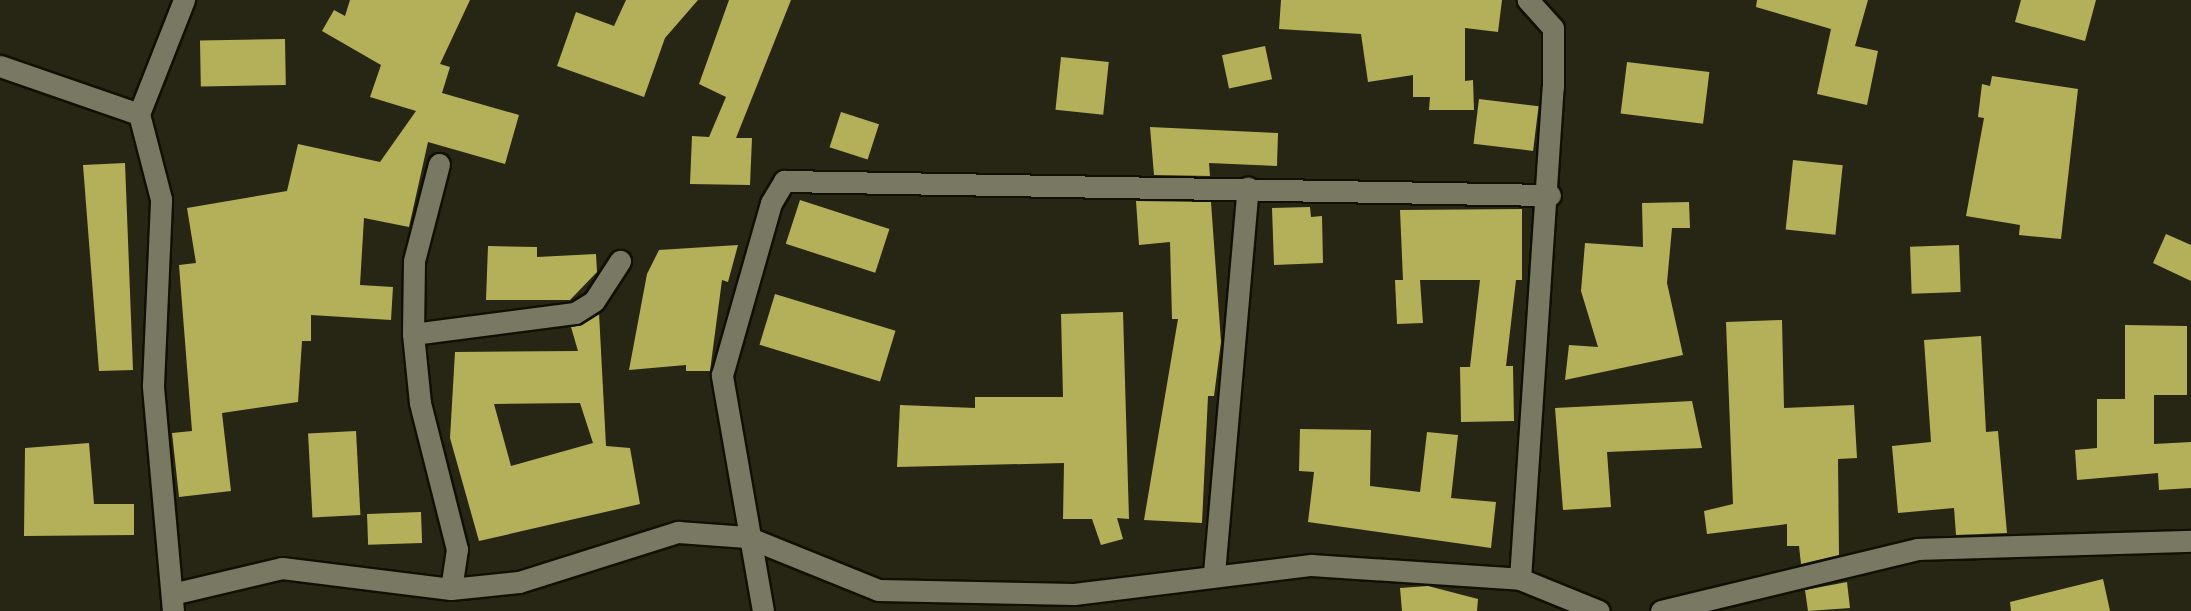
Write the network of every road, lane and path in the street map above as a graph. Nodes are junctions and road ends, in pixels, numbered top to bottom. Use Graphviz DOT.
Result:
graph roads {
  1 [pos="184,0"];
  2 [pos="1528,0"];
  3 [pos="0,66"];
  4 [pos="139,114"];
  5 [pos="439,164"];
  6 [pos="1248,187"];
  7 [pos="1550,195"];
  8 [pos="620,261"];
  9 [pos="413,334"];
  10 [pos="747,537"];
  11 [pos="2191,541"];
  12 [pos="1214,573"];
  13 [pos="1520,579"];
  14 [pos="451,589"];
  15 [pos="173,602"];
  16 [pos="763,611"];
  17 [pos="1599,611"];
  18 [pos="1661,611"];
  1 -- 4 [label="street"];
  2 -- 7 [label="street"];
  3 -- 4 [label="street"];
  4 -- 15 [label="street"];
  5 -- 9 [label="street"];
  6 -- 7 [label="street"];
  6 -- 10 [label="street"];
  6 -- 12 [label="street"];
  7 -- 13 [label="street"];
  8 -- 9 [label="street"];
  9 -- 14 [label="street"];
  10 -- 12 [label="street"];
  10 -- 14 [label="street"];
  10 -- 16 [label="street"];
  11 -- 18 [label="street"];
  12 -- 13 [label="street"];
  13 -- 17 [label="street"];
  14 -- 15 [label="street"];
}
